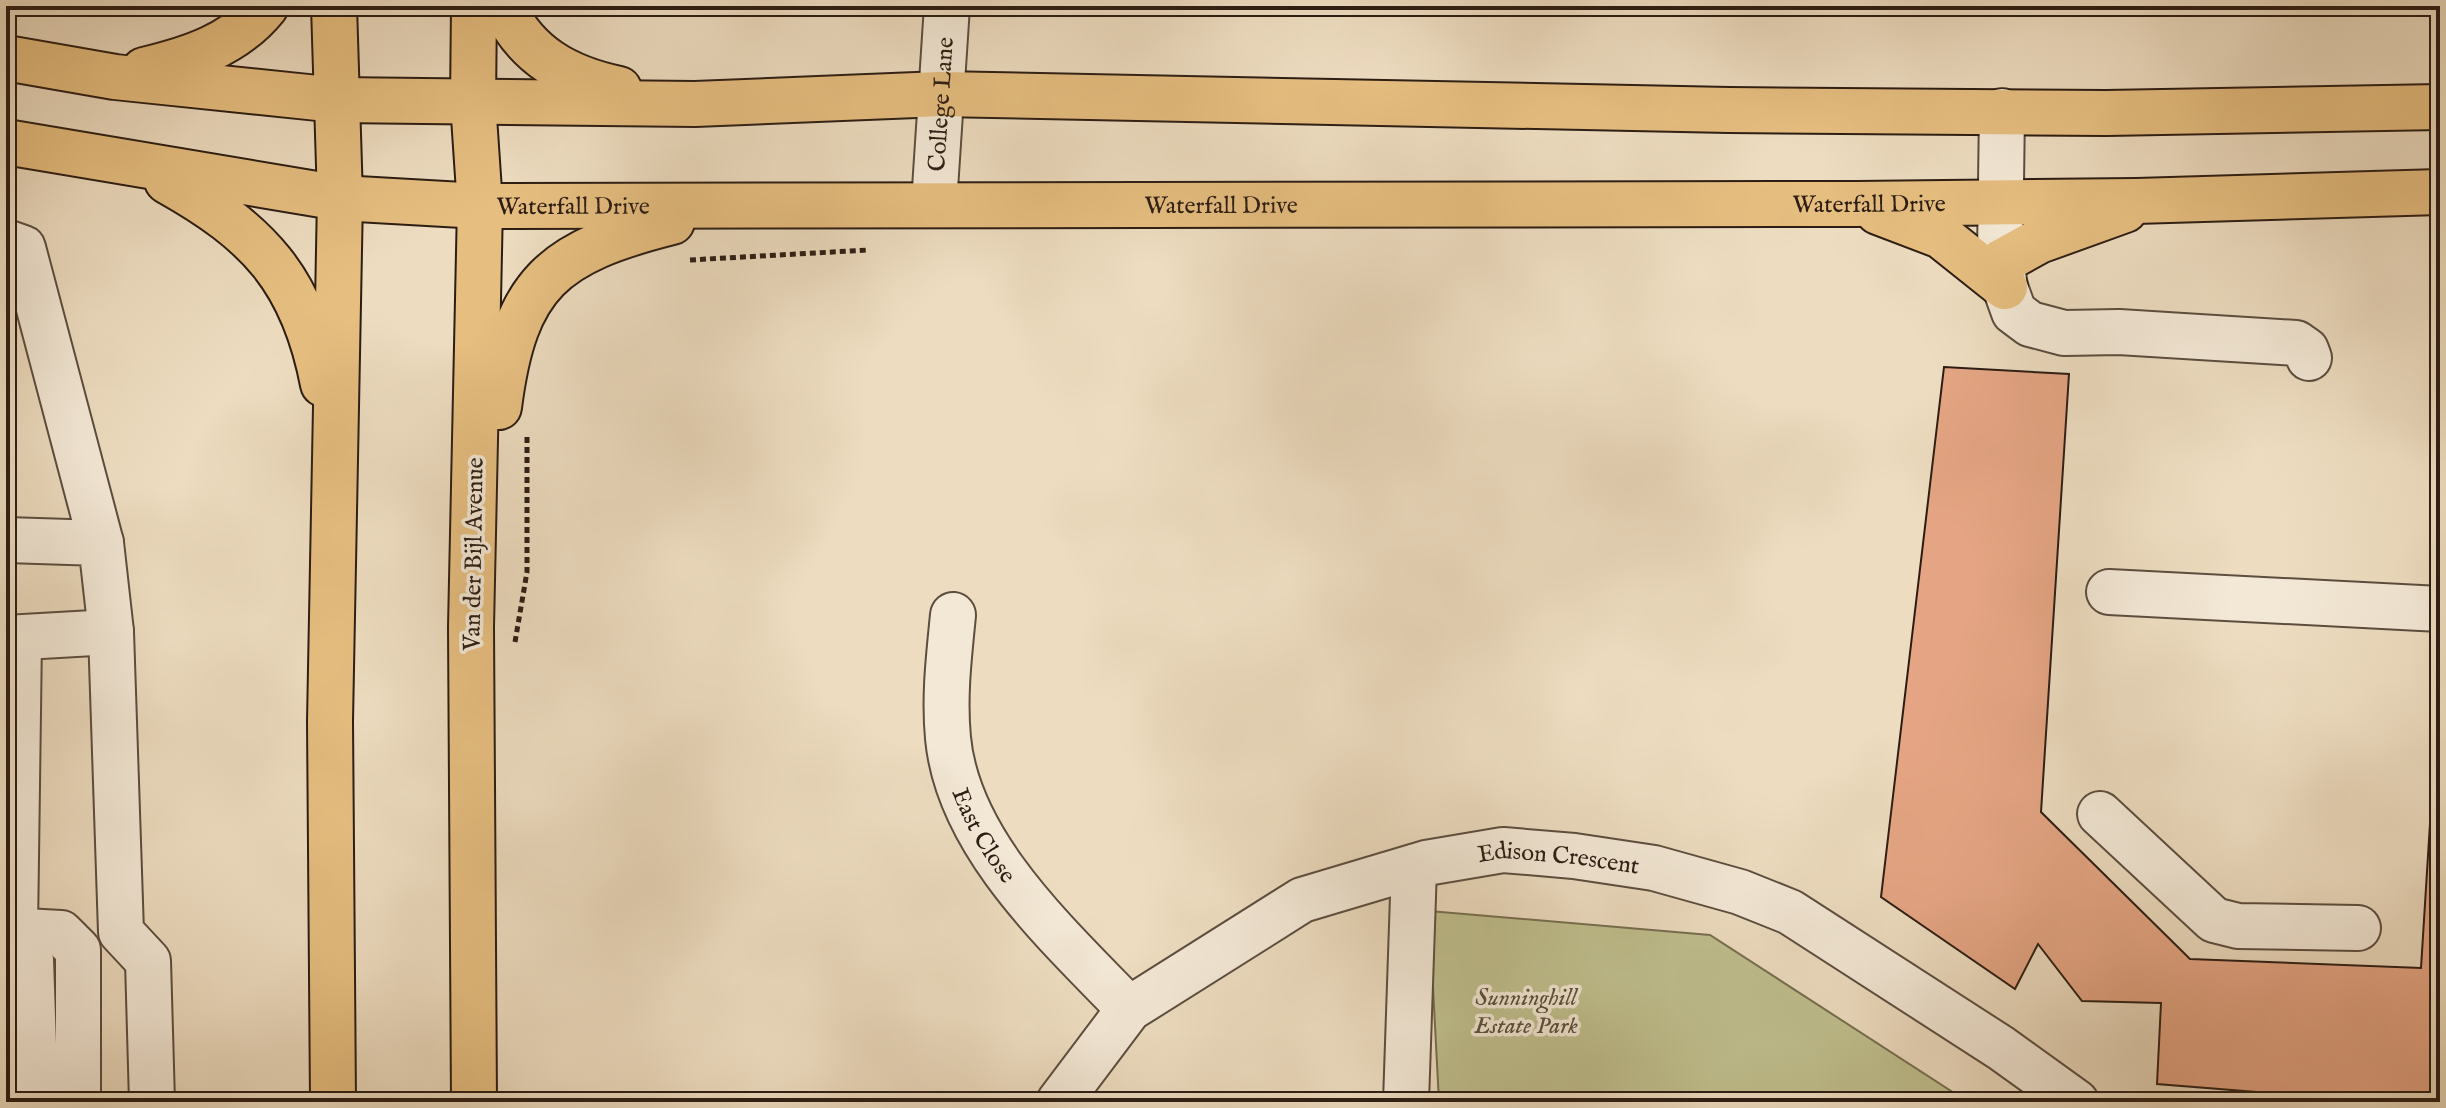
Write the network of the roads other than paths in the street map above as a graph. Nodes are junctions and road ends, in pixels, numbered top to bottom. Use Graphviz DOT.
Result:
graph roads {
  1 [pos="266,6"];
  2 [pos="334,6"];
  3 [pos="474,6"];
  4 [pos="503,6"];
  5 [pos="947,6"];
  6 [pos="6,58"];
  7 [pos="115,77"];
  8 [pos="941,94"];
  9 [pos="337,100"];
  10 [pos="473,102"];
  11 [pos="695,104"];
  12 [pos="2440,107"];
  13 [pos="2002,111"];
  14 [pos="6,142"];
  15 [pos="140,166"];
  16 [pos="2440,192"];
  17 [pos="340,198"];
  18 [pos="1999,200"];
  19 [pos="2136,201"];
  20 [pos="934,204"];
  21 [pos="1856,204"];
  22 [pos="480,206"];
  23 [pos="734,207"];
  24 [pos="6,242"];
  25 [pos="2003,274"];
  26 [pos="2309,358"];
  27 [pos="336,453"];
  28 [pos="6,540"];
  29 [pos="101,543"];
  30 [pos="2109,592"];
  31 [pos="2440,609"];
  32 [pos="953,615"];
  33 [pos="471,627"];
  34 [pos="111,632"];
  35 [pos="12,638"];
  36 [pos="2100,814"];
  37 [pos="1414,867"];
  38 [pos="2358,928"];
  39 [pos="9,937"];
  40 [pos="1129,1009"];
  41 [pos="36,1102"];
  42 [pos="78,1102"];
  43 [pos="152,1102"];
  44 [pos="333,1102"];
  45 [pos="474,1102"];
  46 [pos="1059,1102"];
  47 [pos="1406,1102"];
  48 [pos="2076,1102"];
  1 -- 7 [label="main road"];
  2 -- 9 [label="main road"];
  3 -- 10 [label="main road, Van der Bijl Avenue"];
  4 -- 11 [label="main road"];
  5 -- 8 [label="street, College Lane"];
  6 -- 7 [label="main road"];
  7 -- 9 [label="main road"];
  8 -- 11 [label="main road"];
  8 -- 13 [label="main road"];
  8 -- 20 [label="street, College Lane"];
  9 -- 10 [label="main road"];
  9 -- 17 [label="main road"];
  10 -- 11 [label="main road"];
  10 -- 22 [label="main road, Van der Bijl Avenue"];
  12 -- 13 [label="main road"];
  13 -- 18 [label="street"];
  14 -- 15 [label="main road, Waterfall Drive"];
  15 -- 17 [label="main road, Waterfall Drive"];
  15 -- 27 [label="main road"];
  16 -- 19 [label="main road, Waterfall Drive"];
  17 -- 22 [label="main road, Waterfall Drive"];
  17 -- 27 [label="main road"];
  18 -- 19 [label="main road, Waterfall Drive"];
  18 -- 21 [label="main road, Waterfall Drive"];
  18 -- 25 [label="street"];
  19 -- 25 [label="main road"];
  20 -- 21 [label="main road, Waterfall Drive"];
  20 -- 23 [label="main road, Waterfall Drive"];
  21 -- 25 [label="main road"];
  22 -- 23 [label="main road, Waterfall Drive"];
  22 -- 33 [label="main road, Van der Bijl Avenue"];
  23 -- 33 [label="main road"];
  24 -- 29 [label="street"];
  25 -- 26 [label="street"];
  27 -- 44 [label="main road"];
  28 -- 29 [label="street"];
  29 -- 34 [label="street"];
  30 -- 31 [label="street"];
  32 -- 40 [label="street, East Close"];
  33 -- 45 [label="main road, Van der Bijl Avenue"];
  34 -- 35 [label="street"];
  34 -- 43 [label="street"];
  35 -- 39 [label="street"];
  36 -- 38 [label="street"];
  37 -- 40 [label="street, Edison Crescent"];
  37 -- 47 [label="street"];
  37 -- 48 [label="street, Edison Crescent"];
  39 -- 41 [label="street"];
  39 -- 42 [label="street"];
  40 -- 46 [label="street, Edison Crescent"];
}
